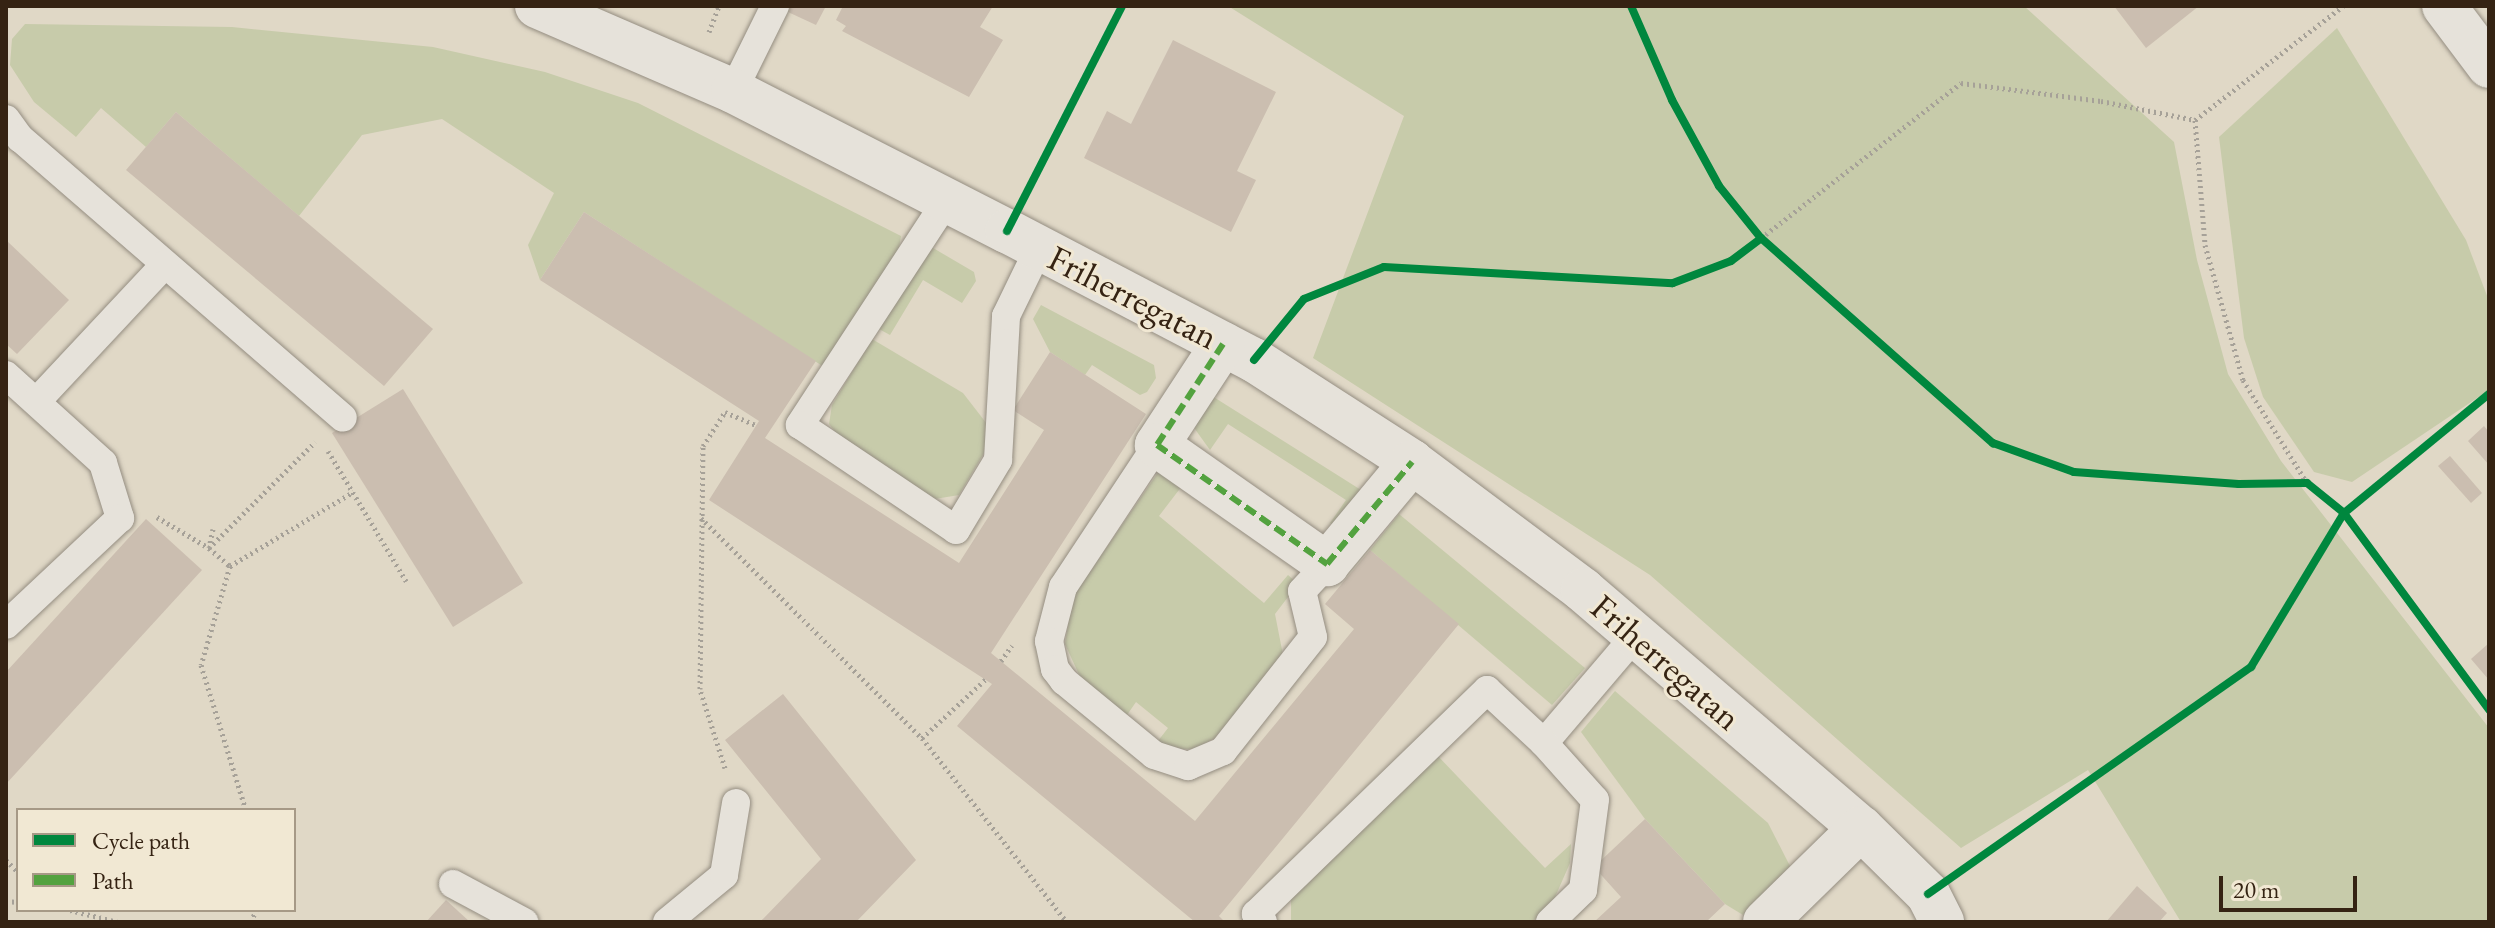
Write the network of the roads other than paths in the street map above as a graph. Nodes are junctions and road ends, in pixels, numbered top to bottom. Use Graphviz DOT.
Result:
graph roads {
  1 [pos="537,6"];
  2 [pos="775,6"];
  3 [pos="2444,6"];
  4 [pos="2489,66"];
  5 [pos="733,91"];
  6 [pos="6,119"];
  7 [pos="947,200"];
  8 [pos="1039,248"];
  9 [pos="165,264"];
  10 [pos="1223,344"];
  11 [pos="6,375"];
  12 [pos="37,401"];
  13 [pos="343,418"];
  14 [pos="1157,445"];
  15 [pos="1412,462"];
  16 [pos="1327,564"];
  17 [pos="6,625"];
  18 [pos="1635,636"];
  19 [pos="1544,743"];
  20 [pos="736,803"];
  21 [pos="1861,828"];
  22 [pos="453,884"];
  23 [pos="524,922"];
  24 [pos="667,922"];
  25 [pos="1263,922"];
  26 [pos="1550,922"];
  27 [pos="1765,922"];
  28 [pos="1942,922"];
  1 -- 5 [label="street, Friherregatan"];
  2 -- 5 [label="lane"];
  3 -- 4 [label="street"];
  5 -- 7 [label="street, Friherregatan"];
  6 -- 9 [label="lane"];
  7 -- 8 [label="street, Friherregatan"];
  7 -- 8 [label="lane"];
  8 -- 10 [label="street, Friherregatan"];
  9 -- 12 [label="lane"];
  9 -- 13 [label="lane"];
  10 -- 14 [label="street"];
  10 -- 15 [label="street, Friherregatan"];
  11 -- 12 [label="lane"];
  12 -- 17 [label="lane"];
  14 -- 16 [label="street"];
  14 -- 16 [label="lane"];
  15 -- 16 [label="street"];
  15 -- 18 [label="street, Friherregatan"];
  18 -- 19 [label="lane"];
  18 -- 21 [label="street, Friherregatan"];
  19 -- 25 [label="lane"];
  19 -- 26 [label="lane"];
  20 -- 24 [label="lane"];
  21 -- 27 [label="street"];
  21 -- 28 [label="street, Friherregatan"];
  22 -- 23 [label="lane"];
}
